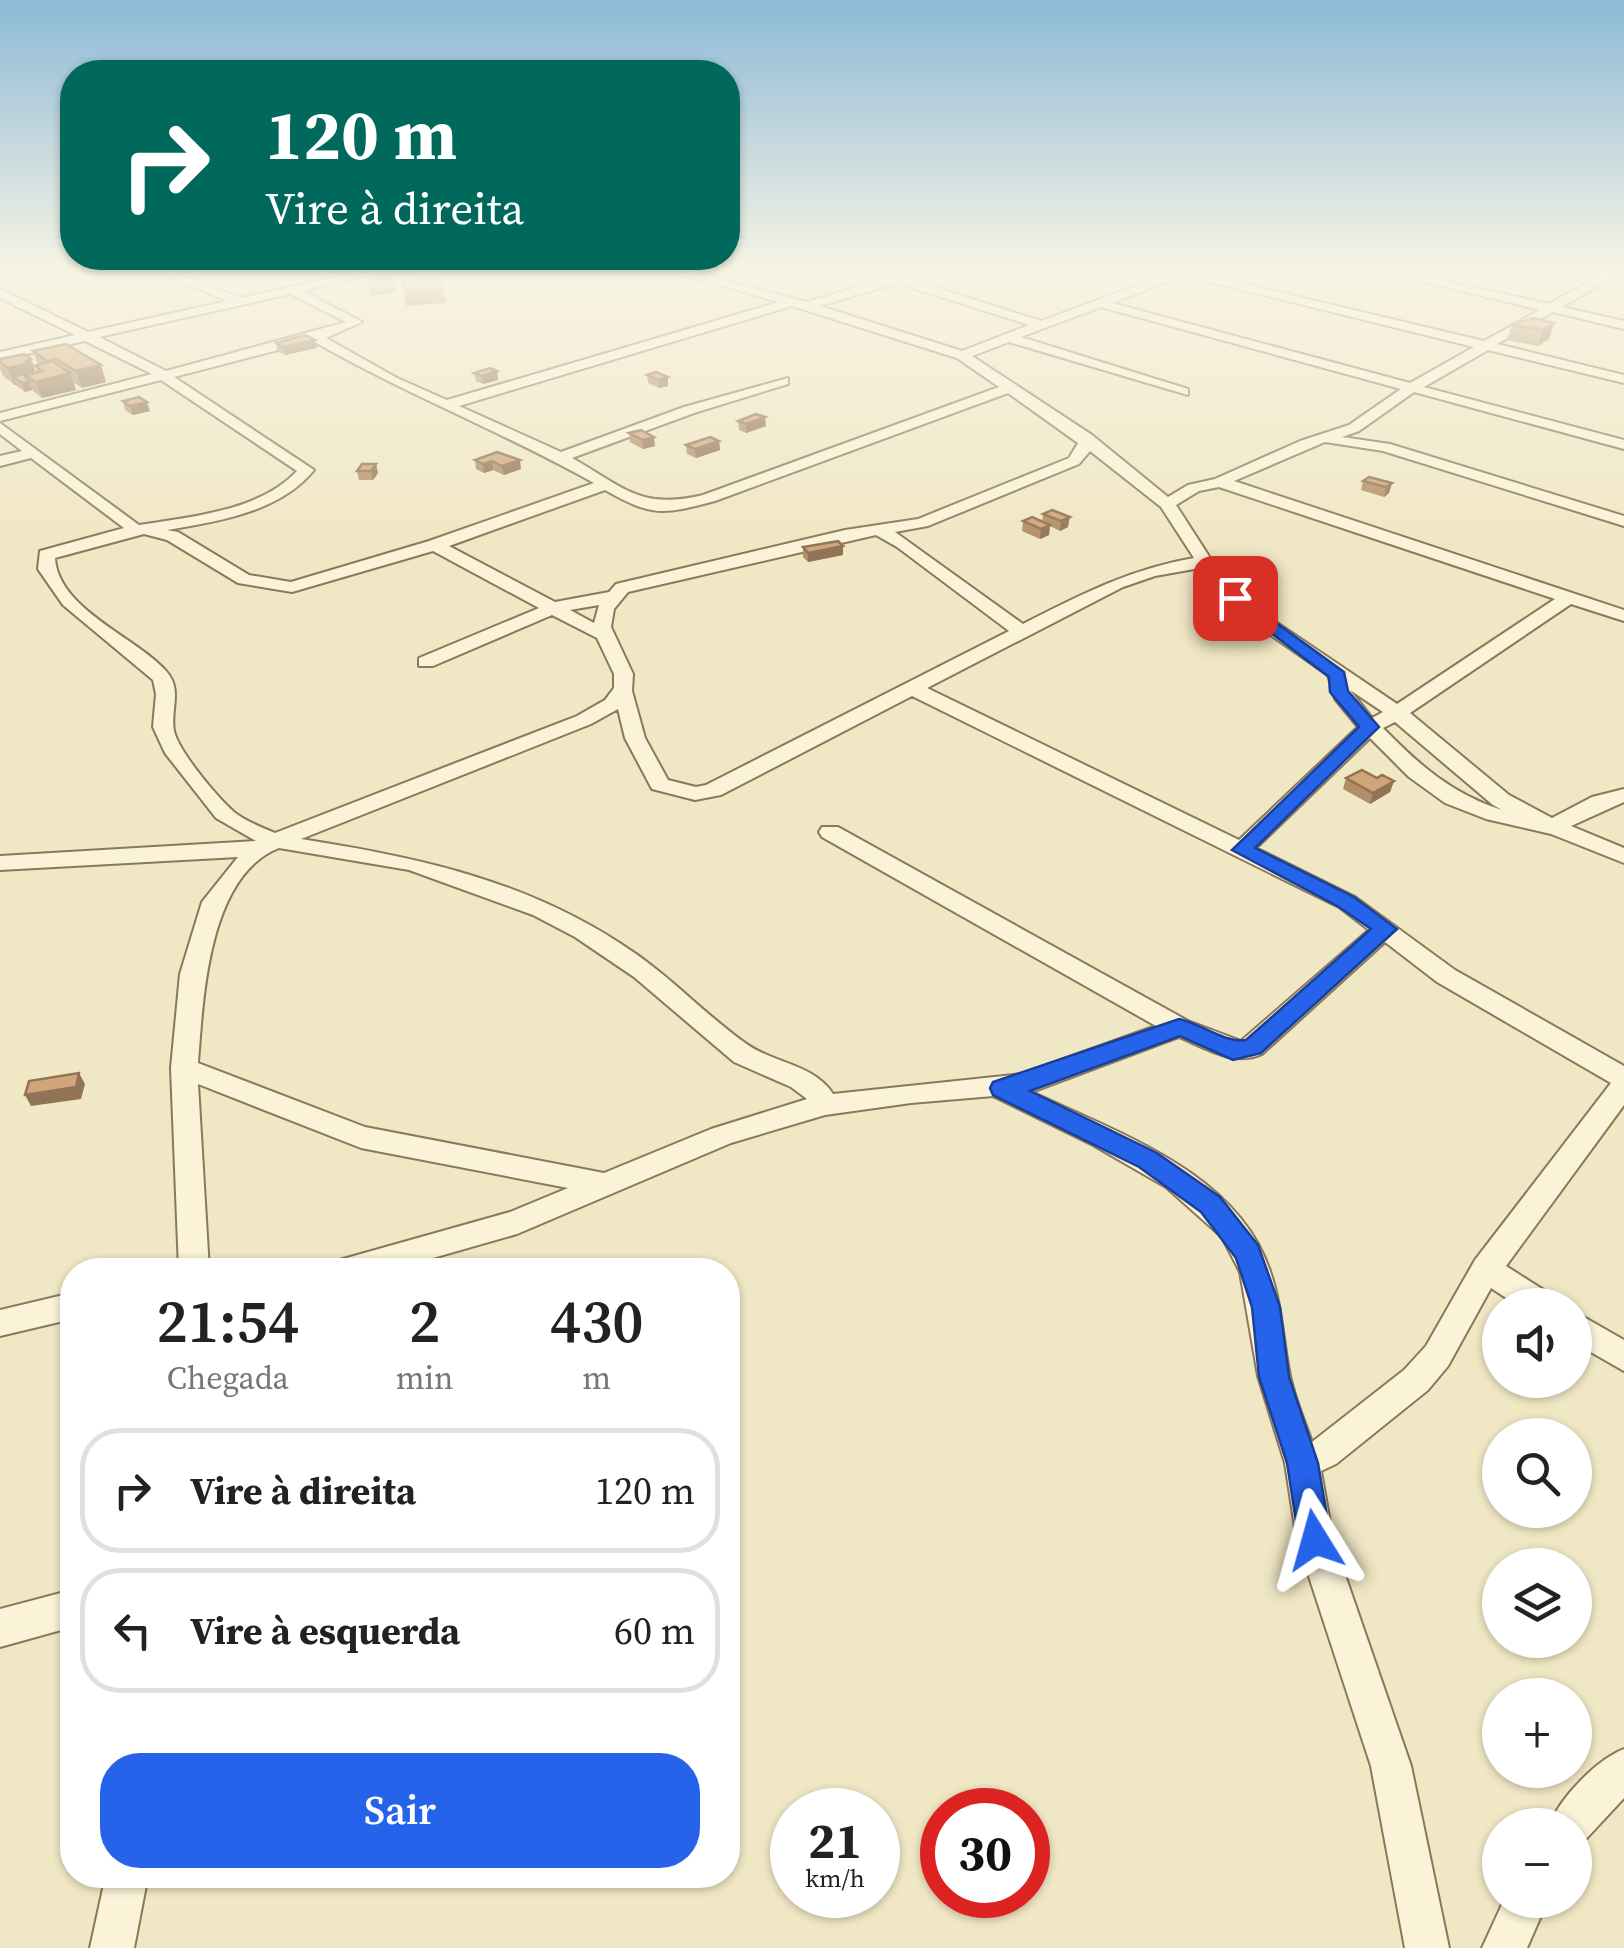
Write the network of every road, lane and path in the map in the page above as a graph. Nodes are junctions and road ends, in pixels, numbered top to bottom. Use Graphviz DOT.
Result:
graph roads {
  1 [pos="143,364"];
  2 [pos="198,364"];
  3 [pos="365,364"];
  4 [pos="590,364"];
  5 [pos="975,364"];
  6 [pos="1093,364"];
  7 [pos="1326,364"];
  8 [pos="1455,364"];
  9 [pos="1562,364"];
  10 [pos="160,373"];
  11 [pos="1624,379"];
  12 [pos="783,381"];
  13 [pos="1012,387"];
  14 [pos="1412,387"];
  15 [pos="1183,392"];
  16 [pos="443,406"];
  17 [pos="0,416"];
  18 [pos="0,427"];
  19 [pos="1354,428"];
  20 [pos="1087,438"];
  21 [pos="1330,439"];
  22 [pos="1624,444"];
  23 [pos="1384,447"];
  24 [pos="34,452"];
  25 [pos="559,458"];
  26 [pos="0,461"];
  27 [pos="1074,461"];
  28 [pos="1128,469"];
  29 [pos="1220,482"];
  30 [pos="604,485"];
  31 [pos="1194,488"];
  32 [pos="1167,504"];
  33 [pos="1624,521"];
  34 [pos="922,523"];
  35 [pos="136,530"];
  36 [pos="879,530"];
  37 [pos="903,543"];
  38 [pos="436,545"];
  39 [pos="1204,562"];
  40 [pos="1571,596"];
  41 [pos="612,597"];
  42 [pos="556,607"];
  43 [pos="1624,616"];
  44 [pos="1020,631"];
  45 [pos="602,634"];
  46 [pos="426,662"];
  47 [pos="1338,676"];
  48 [pos="912,688"];
  49 [pos="624,694"];
  50 [pos="1398,713"];
  51 [pos="1370,727"];
  52 [pos="1624,794"];
  53 [pos="226,817"];
  54 [pos="1552,827"];
  55 [pos="830,832"];
  56 [pos="265,845"];
  57 [pos="1242,850"];
  58 [pos="201,852"];
  59 [pos="1624,856"];
  60 [pos="0,863"];
  61 [pos="1386,929"];
  62 [pos="1179,1027"];
  63 [pos="184,1068"];
  64 [pos="1624,1078"];
  65 [pos="1624,1086"];
  66 [pos="1002,1088"];
  67 [pos="825,1104"];
  68 [pos="606,1183"];
  69 [pos="193,1258"];
  70 [pos="389,1258"];
  71 [pos="1486,1269"];
  72 [pos="1516,1288"];
  73 [pos="60,1309"];
  74 [pos="0,1323"];
  75 [pos="1592,1337"];
  76 [pos="1624,1357"];
  77 [pos="1302,1463"];
  78 [pos="60,1612"];
  79 [pos="0,1628"];
  80 [pos="1624,1768"];
  81 [pos="1586,1808"];
  82 [pos="124,1888"];
  83 [pos="1518,1918"];
  84 [pos="112,1948"];
  85 [pos="1427,1948"];
  86 [pos="1504,1948"];
  1 -- 10 [label="street"];
  2 -- 10 [label="street"];
  3 -- 16 [label="street"];
  4 -- 16 [label="street"];
  5 -- 13 [label="street"];
  6 -- 15 [label="street"];
  7 -- 14 [label="street"];
  8 -- 14 [label="street"];
  9 -- 11 [label="street"];
  10 -- 17 [label="street"];
  10 -- 35 [label="street"];
  12 -- 25 [label="street"];
  13 -- 20 [label="street"];
  13 -- 30 [label="street"];
  14 -- 19 [label="street"];
  14 -- 22 [label="street"];
  16 -- 25 [label="street"];
  18 -- 24 [label="street"];
  19 -- 21 [label="street"];
  19 -- 23 [label="street"];
  20 -- 27 [label="street"];
  20 -- 28 [label="street"];
  21 -- 23 [label="street"];
  21 -- 29 [label="street"];
  23 -- 33 [label="street"];
  24 -- 26 [label="street"];
  24 -- 35 [label="street"];
  25 -- 30 [label="street"];
  27 -- 28 [label="street"];
  27 -- 34 [label="street"];
  28 -- 31 [label="street"];
  28 -- 32 [label="street"];
  29 -- 31 [label="street"];
  29 -- 40 [label="street"];
  30 -- 38 [label="street"];
  31 -- 32 [label="street"];
  32 -- 39 [label="street"];
  34 -- 36 [label="street"];
  34 -- 37 [label="street"];
  35 -- 38 [label="street"];
  35 -- 53 [label="street"];
  36 -- 37 [label="street"];
  36 -- 41 [label="street"];
  37 -- 44 [label="street"];
  38 -- 42 [label="street"];
  39 -- 44 [label="street"];
  39 -- 47 [label="street"];
  40 -- 43 [label="street"];
  40 -- 50 [label="street"];
  41 -- 42 [label="street"];
  41 -- 45 [label="street"];
  42 -- 45 [label="street"];
  42 -- 46 [label="street"];
  44 -- 48 [label="street"];
  45 -- 49 [label="street"];
  47 -- 50 [label="street"];
  47 -- 51 [label="street"];
  48 -- 49 [label="street"];
  48 -- 57 [label="street"];
  49 -- 56 [label="street"];
  50 -- 51 [label="street"];
  50 -- 54 [label="street"];
  51 -- 54 [label="street"];
  51 -- 57 [label="street"];
  52 -- 54 [label="street"];
  53 -- 56 [label="street"];
  53 -- 58 [label="street"];
  54 -- 59 [label="street"];
  55 -- 62 [label="street"];
  56 -- 58 [label="street"];
  56 -- 63 [label="street"];
  56 -- 67 [label="street"];
  57 -- 61 [label="street"];
  58 -- 60 [label="street"];
  61 -- 62 [label="street"];
  61 -- 64 [label="street"];
  62 -- 66 [label="street"];
  63 -- 68 [label="street"];
  63 -- 69 [label="street"];
  65 -- 71 [label="street"];
  66 -- 67 [label="street"];
  66 -- 77 [label="street"];
  67 -- 68 [label="street"];
  68 -- 70 [label="street"];
  71 -- 72 [label="street"];
  71 -- 77 [label="street"];
  73 -- 74 [label="street"];
  75 -- 76 [label="street"];
  77 -- 85 [label="street"];
  78 -- 79 [label="street"];
  80 -- 81 [label="street"];
  82 -- 84 [label="street"];
  83 -- 86 [label="street"];
}
